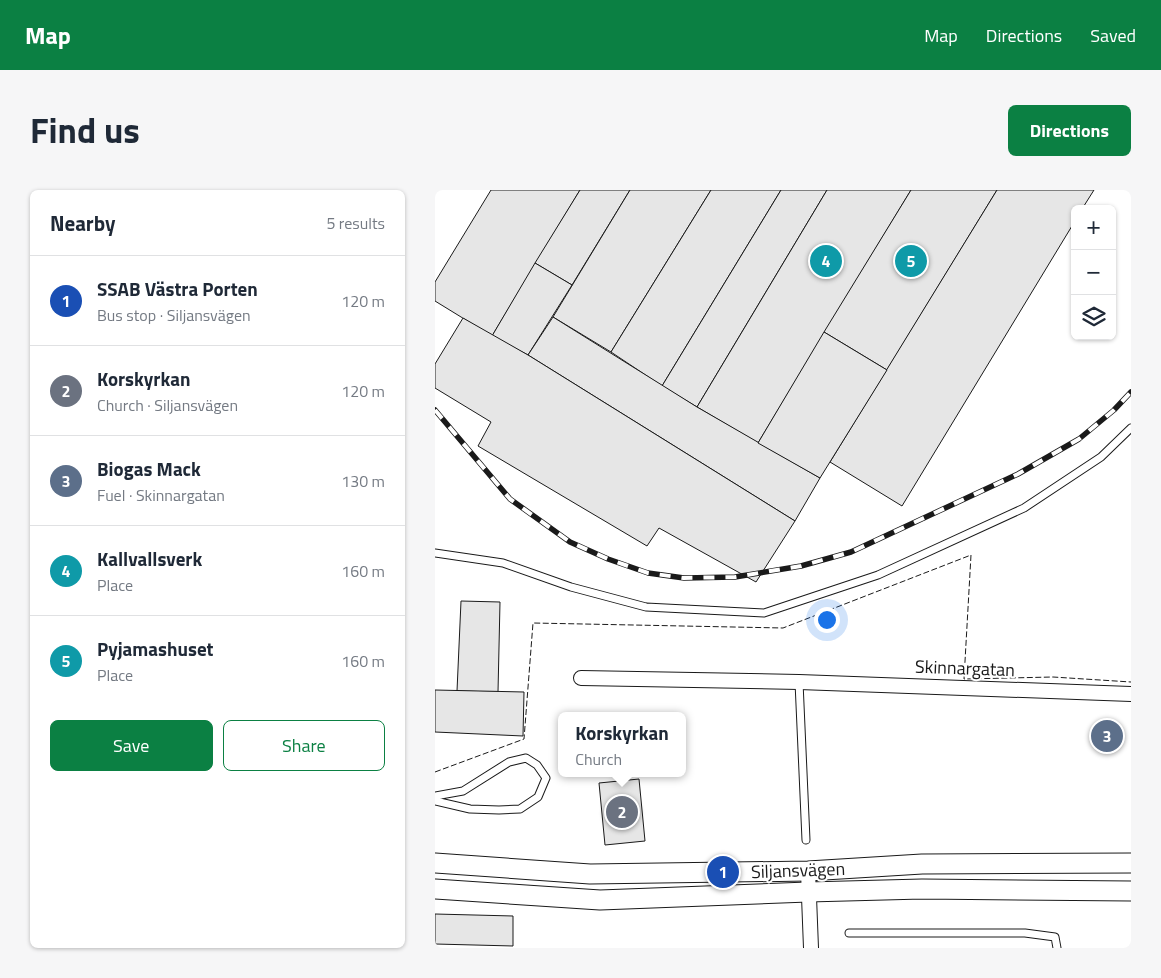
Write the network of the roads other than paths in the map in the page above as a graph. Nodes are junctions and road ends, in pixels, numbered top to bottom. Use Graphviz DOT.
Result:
graph roads {
  1 [pos="1131,428"];
  2 [pos="435,553"];
  3 [pos="581,678"];
  4 [pos="799,682"];
  5 [pos="1131,694"];
  6 [pos="435,796"];
  7 [pos="435,801"];
  8 [pos="806,840"];
  9 [pos="435,863"];
  10 [pos="1131,863"];
  11 [pos="808,871"];
  12 [pos="435,889"];
  13 [pos="1131,891"];
  14 [pos="809,892"];
  15 [pos="849,933"];
  16 [pos="811,948"];
  17 [pos="1057,948"];
  1 -- 2 [label="lane"];
  3 -- 4 [label="street, Skinnargatan"];
  4 -- 5 [label="street, Skinnargatan"];
  4 -- 8 [label="lane"];
  6 -- 7 [label="lane"];
  9 -- 11 [label="street, Siljansvägen"];
  10 -- 11 [label="street, Siljansvägen"];
  11 -- 14 [label="street"];
  12 -- 14 [label="street, Siljansvägen"];
  13 -- 14 [label="street, Siljansvägen"];
  14 -- 16 [label="street"];
  15 -- 17 [label="lane"];
}
